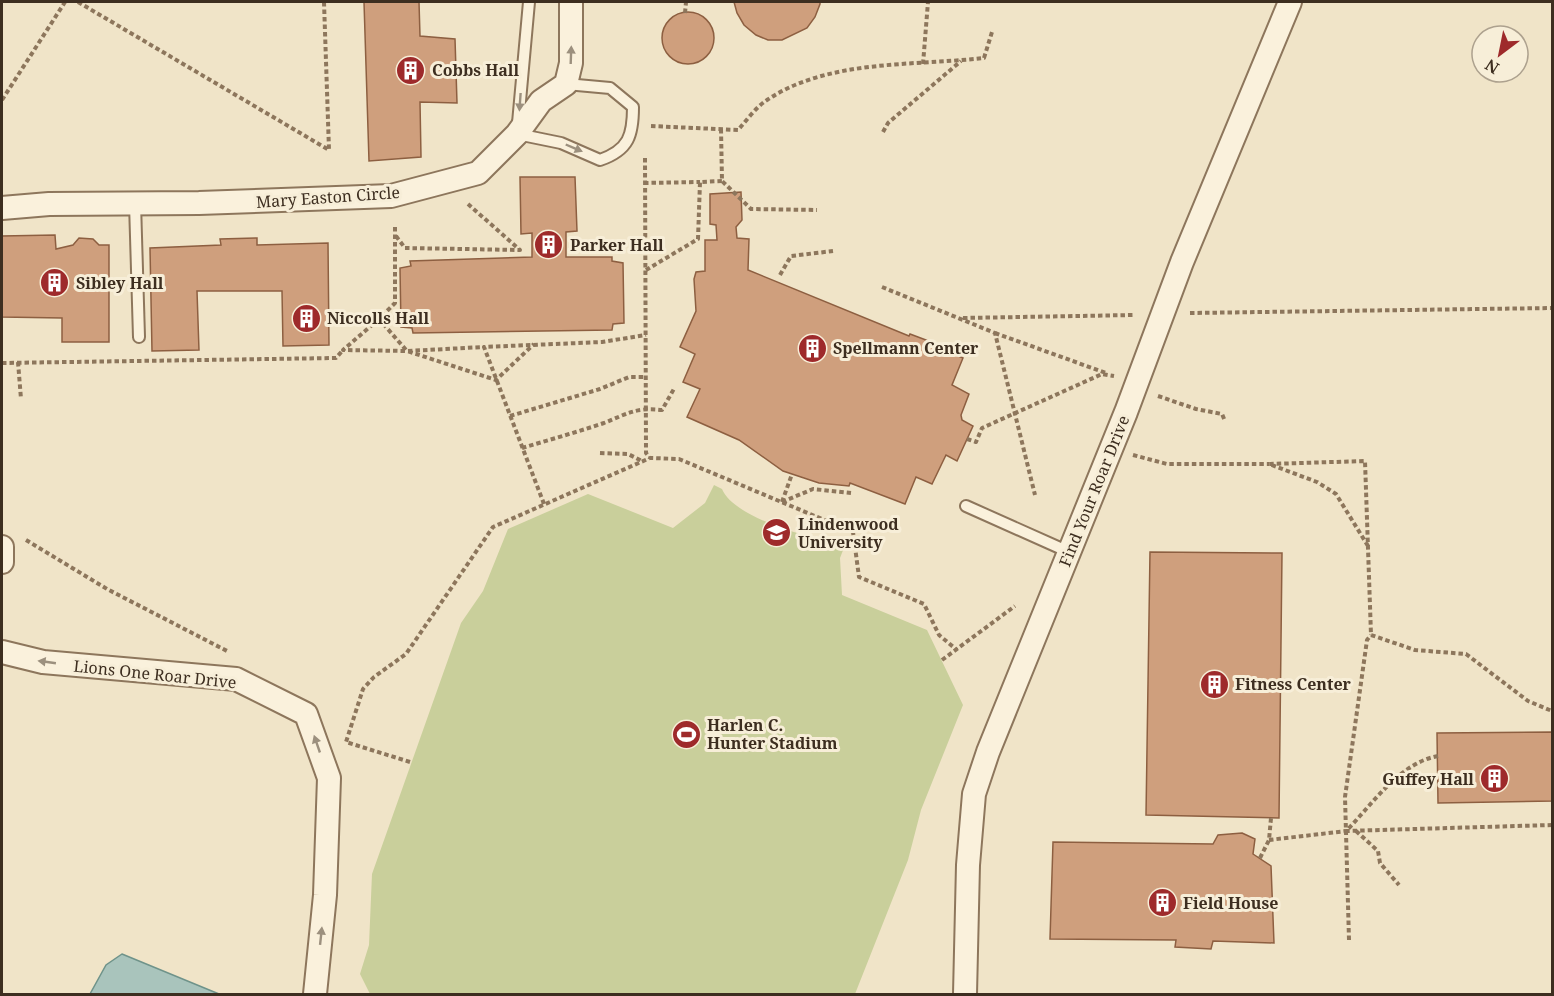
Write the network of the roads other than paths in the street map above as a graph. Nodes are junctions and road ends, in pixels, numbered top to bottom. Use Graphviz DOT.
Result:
graph roads {
  1 [pos="529,2"];
  2 [pos="571,2"];
  3 [pos="1290,2"];
  4 [pos="566,84"];
  5 [pos="518,134"];
  6 [pos="135,203"];
  7 [pos="2,208"];
  8 [pos="139,337"];
  9 [pos="966,506"];
  10 [pos="11,542"];
  11 [pos="1068,552"];
  12 [pos="2,562"];
  13 [pos="2,652"];
  14 [pos="315,994"];
  15 [pos="966,994"];
  1 -- 5 [label="lane, one-way"];
  4 -- 2 [label="street, one-way"];
  3 -- 11 [label="street, Find Your Roar Drive"];
  4 -- 5 [label="street, Mary Easton Circle"];
  5 -- 4 [label="lane, one-way"];
  5 -- 6 [label="street, Mary Easton Circle"];
  6 -- 7 [label="street, Mary Easton Circle"];
  6 -- 8 [label="lane"];
  9 -- 11 [label="lane"];
  10 -- 12 [label="street"];
  11 -- 15 [label="street, Find Your Roar Drive"];
  14 -- 13 [label="street, Lions One Roar Drive, one-way"];
}
